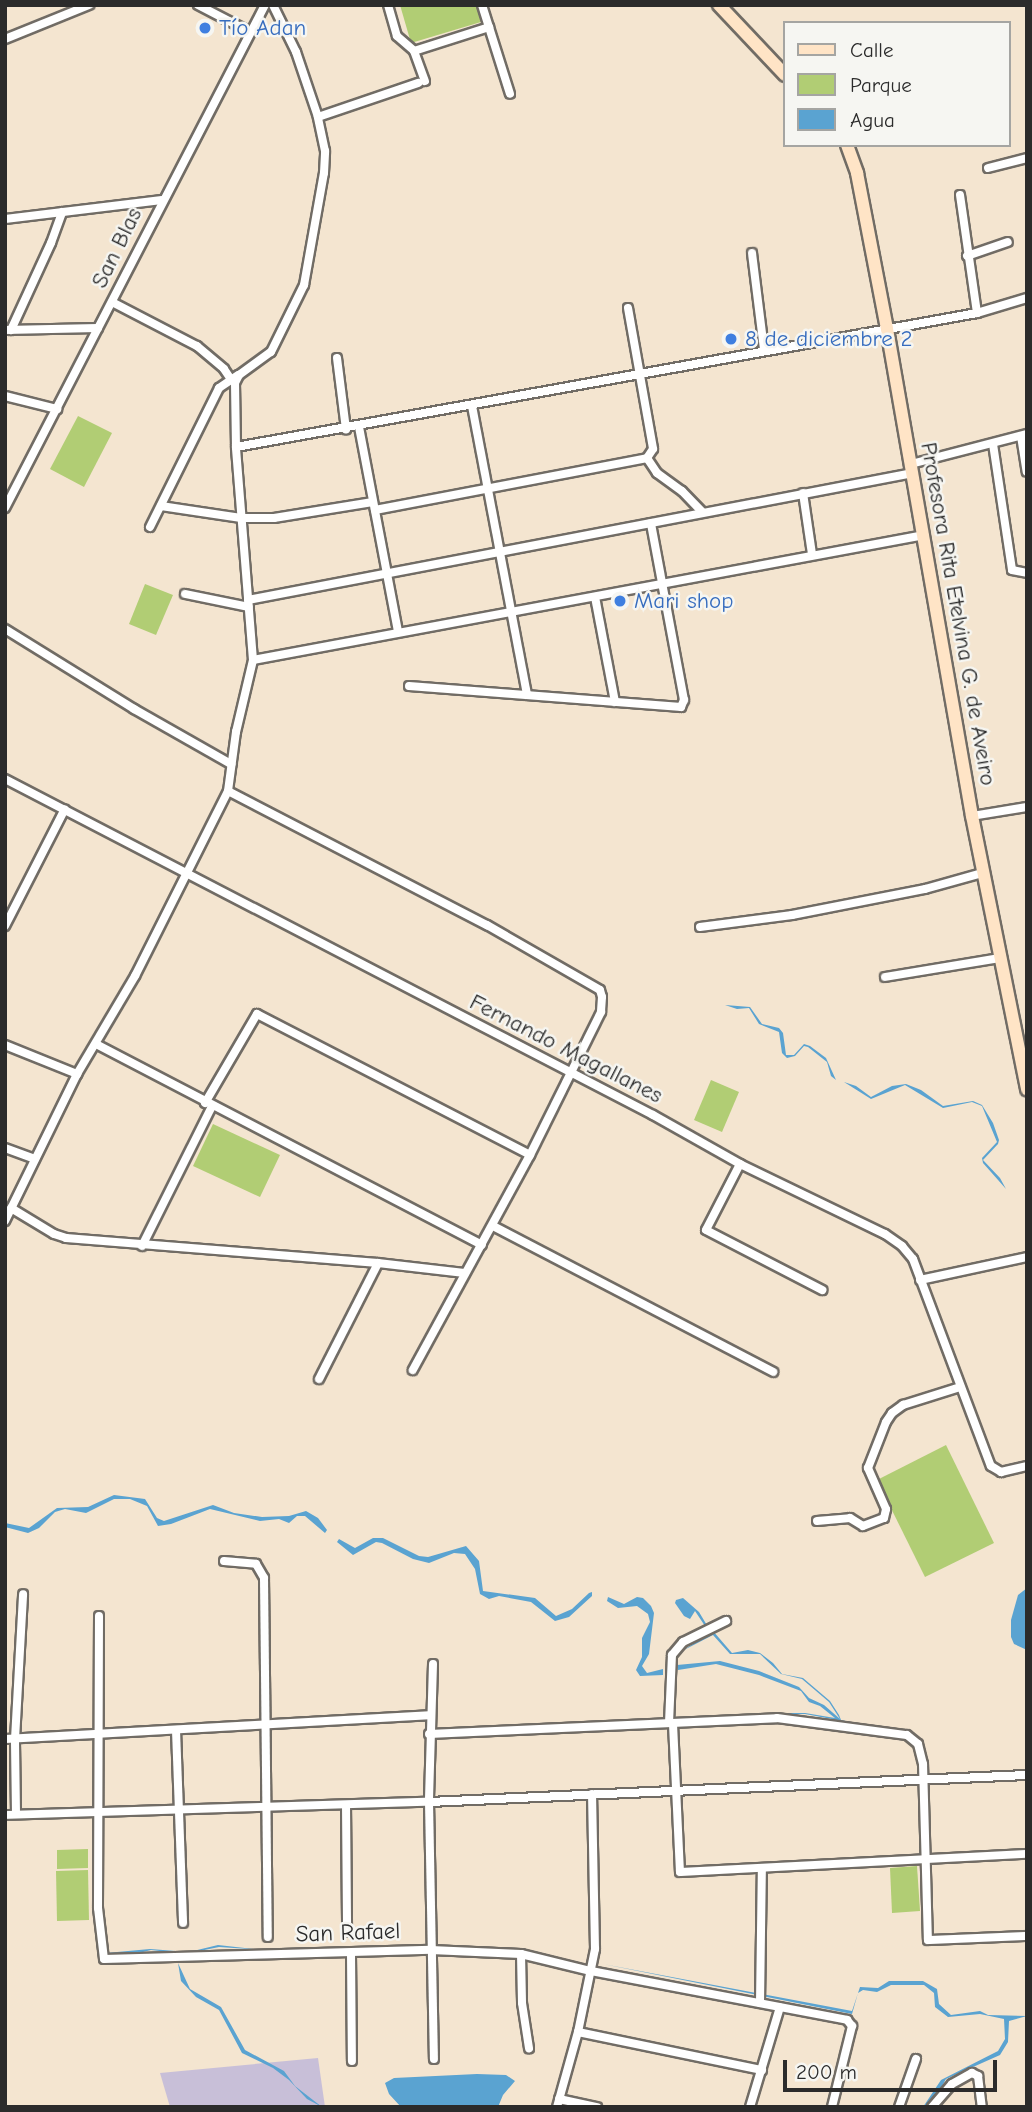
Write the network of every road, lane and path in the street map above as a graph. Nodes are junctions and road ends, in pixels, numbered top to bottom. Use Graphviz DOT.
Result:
graph roads {
  1 [pos="89,5"];
  2 [pos="198,5"];
  3 [pos="265,5"];
  4 [pos="273,5"];
  5 [pos="388,5"];
  6 [pos="482,5"];
  7 [pos="719,5"];
  8 [pos="489,27"];
  9 [pos="250,32"];
  10 [pos="5,39"];
  11 [pos="414,51"];
  12 [pos="783,73"];
  13 [pos="510,94"];
  14 [pos="318,117"];
  15 [pos="848,147"];
  16 [pos="1027,158"];
  17 [pos="988,168"];
  18 [pos="960,195"];
  19 [pos="162,200"];
  20 [pos="62,212"];
  21 [pos="5,219"];
  22 [pos="1008,242"];
  23 [pos="752,253"];
  24 [pos="967,256"];
  25 [pos="1027,298"];
  26 [pos="113,302"];
  27 [pos="628,308"];
  28 [pos="977,313"];
  29 [pos="99,328"];
  30 [pos="887,329"];
  31 [pos="8,330"];
  32 [pos="764,349"];
  33 [pos="337,358"];
  34 [pos="639,373"];
  35 [pos="234,377"];
  36 [pos="5,396"];
  37 [pos="472,406"];
  38 [pos="57,409"];
  39 [pos="359,427"];
  40 [pos="346,429"];
  41 [pos="1024,435"];
  42 [pos="993,444"];
  43 [pos="236,447"];
  44 [pos="647,458"];
  45 [pos="912,468"];
  46 [pos="1027,472"];
  47 [pos="488,489"];
  48 [pos="803,493"];
  49 [pos="161,506"];
  50 [pos="374,506"];
  51 [pos="5,508"];
  52 [pos="702,512"];
  53 [pos="242,518"];
  54 [pos="650,523"];
  55 [pos="150,527"];
  56 [pos="924,535"];
  57 [pos="500,551"];
  58 [pos="812,554"];
  59 [pos="388,571"];
  60 [pos="1027,573"];
  61 [pos="661,584"];
  62 [pos="185,594"];
  63 [pos="596,597"];
  64 [pos="249,603"];
  65 [pos="512,613"];
  66 [pos="5,629"];
  67 [pos="398,632"];
  68 [pos="253,660"];
  69 [pos="409,686"];
  70 [pos="527,695"];
  71 [pos="615,702"];
  72 [pos="231,764"];
  73 [pos="5,779"];
  74 [pos="228,791"];
  75 [pos="1027,807"];
  76 [pos="65,809"];
  77 [pos="972,816"];
  78 [pos="982,873"];
  79 [pos="188,875"];
  80 [pos="5,926"];
  81 [pos="700,927"];
  82 [pos="1000,958"];
  83 [pos="885,977"];
  84 [pos="1021,1030"];
  85 [pos="96,1044"];
  86 [pos="5,1045"];
  87 [pos="571,1073"];
  88 [pos="77,1074"];
  89 [pos="1027,1090"];
  90 [pos="208,1104"];
  91 [pos="5,1148"];
  92 [pos="530,1155"];
  93 [pos="35,1159"];
  94 [pos="740,1164"];
  95 [pos="11,1208"];
  96 [pos="5,1220"];
  97 [pos="493,1226"];
  98 [pos="482,1245"];
  99 [pos="142,1246"];
  100 [pos="1027,1257"];
  101 [pos="378,1263"];
  102 [pos="464,1273"];
  103 [pos="920,1280"];
  104 [pos="822,1290"];
  105 [pos="413,1370"];
  106 [pos="773,1372"];
  107 [pos="319,1379"];
  108 [pos="960,1387"];
  109 [pos="1027,1465"];
  110 [pos="817,1521"];
  111 [pos="224,1561"];
  112 [pos="23,1594"];
  113 [pos="99,1616"];
  114 [pos="726,1620"];
  115 [pos="433,1664"];
  116 [pos="429,1715"];
  117 [pos="671,1723"];
  118 [pos="266,1726"];
  119 [pos="176,1730"];
  120 [pos="97,1733"];
  121 [pos="429,1734"];
  122 [pos="10,1739"];
  123 [pos="1027,1775"];
  124 [pos="924,1779"];
  125 [pos="675,1788"];
  126 [pos="592,1794"];
  127 [pos="429,1802"];
  128 [pos="346,1805"];
  129 [pos="266,1807"];
  130 [pos="178,1808"];
  131 [pos="98,1813"];
  132 [pos="16,1814"];
  133 [pos="5,1815"];
  134 [pos="1027,1854"];
  135 [pos="926,1859"];
  136 [pos="762,1868"];
  137 [pos="183,1923"];
  138 [pos="347,1932"];
  139 [pos="1027,1936"];
  140 [pos="268,1937"];
  141 [pos="431,1950"];
  142 [pos="351,1954"];
  143 [pos="521,1954"];
  144 [pos="592,1971"];
  145 [pos="760,2003"];
  146 [pos="780,2007"];
  147 [pos="578,2032"];
  148 [pos="529,2048"];
  149 [pos="434,2059"];
  150 [pos="916,2059"];
  151 [pos="352,2062"];
  152 [pos="762,2070"];
  153 [pos="558,2103"];
  154 [pos="597,2107"];
  155 [pos="750,2107"];
  156 [pos="832,2107"];
  157 [pos="899,2107"];
  158 [pos="932,2107"];
  159 [pos="982,2107"];
  1 -- 10 [label="street"];
  2 -- 9 [label="street"];
  3 -- 9 [label="street, San Blas"];
  4 -- 14 [label="street"];
  5 -- 11 [label="street"];
  6 -- 8 [label="street"];
  7 -- 12 [label="street"];
  8 -- 11 [label="street"];
  8 -- 13 [label="street"];
  9 -- 19 [label="street, San Blas"];
  11 -- 14 [label="street"];
  14 -- 35 [label="street"];
  15 -- 30 [label="street, Profesora Rita Etelvina G. de Aveiro"];
  16 -- 17 [label="street"];
  18 -- 24 [label="street"];
  19 -- 20 [label="street"];
  19 -- 26 [label="street, San Blas"];
  20 -- 21 [label="street"];
  20 -- 31 [label="street"];
  22 -- 24 [label="street"];
  23 -- 32 [label="street"];
  24 -- 28 [label="street"];
  25 -- 28 [label="street"];
  26 -- 29 [label="street, San Blas"];
  26 -- 35 [label="street"];
  27 -- 34 [label="street"];
  28 -- 30 [label="street"];
  29 -- 31 [label="street"];
  29 -- 38 [label="street, San Blas"];
  30 -- 32 [label="street"];
  30 -- 45 [label="street, Profesora Rita Etelvina G. de Aveiro"];
  32 -- 34 [label="street"];
  33 -- 40 [label="street"];
  34 -- 37 [label="street"];
  34 -- 44 [label="street"];
  35 -- 43 [label="street"];
  35 -- 49 [label="street"];
  36 -- 38 [label="street"];
  37 -- 39 [label="street"];
  37 -- 47 [label="street"];
  38 -- 51 [label="street, San Blas"];
  39 -- 40 [label="street"];
  39 -- 50 [label="street"];
  40 -- 43 [label="street"];
  41 -- 42 [label="street"];
  41 -- 46 [label="street"];
  42 -- 45 [label="street"];
  42 -- 60 [label="street"];
  43 -- 53 [label="street"];
  44 -- 47 [label="street"];
  44 -- 52 [label="street"];
  45 -- 48 [label="street"];
  45 -- 56 [label="street, Profesora Rita Etelvina G. de Aveiro"];
  47 -- 50 [label="street"];
  47 -- 57 [label="street"];
  48 -- 52 [label="street"];
  48 -- 58 [label="street"];
  49 -- 53 [label="street"];
  49 -- 55 [label="street"];
  50 -- 53 [label="street"];
  50 -- 59 [label="street"];
  52 -- 54 [label="street"];
  53 -- 64 [label="street"];
  54 -- 57 [label="street"];
  54 -- 61 [label="street"];
  56 -- 58 [label="street"];
  56 -- 77 [label="street, Profesora Rita Etelvina G. de Aveiro"];
  57 -- 59 [label="street"];
  57 -- 65 [label="street"];
  58 -- 61 [label="street"];
  59 -- 64 [label="street"];
  59 -- 67 [label="street"];
  61 -- 63 [label="street"];
  61 -- 71 [label="street"];
  62 -- 64 [label="street"];
  63 -- 65 [label="street"];
  63 -- 71 [label="street"];
  64 -- 68 [label="street"];
  65 -- 67 [label="street"];
  65 -- 70 [label="street"];
  66 -- 72 [label="street"];
  67 -- 68 [label="street"];
  68 -- 72 [label="street"];
  69 -- 70 [label="street"];
  70 -- 71 [label="street"];
  72 -- 74 [label="street"];
  73 -- 76 [label="street, Fernando Magallanes"];
  74 -- 79 [label="street"];
  74 -- 87 [label="street"];
  75 -- 77 [label="street"];
  76 -- 79 [label="street, Fernando Magallanes"];
  76 -- 80 [label="street"];
  77 -- 78 [label="street, Profesora Rita Etelvina G. de Aveiro"];
  78 -- 81 [label="street"];
  78 -- 82 [label="street, Profesora Rita Etelvina G. de Aveiro"];
  79 -- 85 [label="street"];
  79 -- 87 [label="street, Fernando Magallanes"];
  82 -- 83 [label="street"];
  82 -- 84 [label="street, Profesora Rita Etelvina G. de Aveiro"];
  84 -- 89 [label="street, Profesora Rita Etelvina G. de Aveiro"];
  85 -- 88 [label="street"];
  85 -- 90 [label="street"];
  86 -- 88 [label="street"];
  87 -- 92 [label="street"];
  87 -- 94 [label="street, Fernando Magallanes"];
  88 -- 93 [label="street"];
  90 -- 92 [label="street"];
  90 -- 98 [label="street"];
  90 -- 99 [label="street"];
  91 -- 93 [label="street"];
  92 -- 97 [label="street"];
  93 -- 95 [label="street"];
  94 -- 103 [label="street, Fernando Magallanes"];
  94 -- 104 [label="street"];
  95 -- 96 [label="street"];
  95 -- 99 [label="street"];
  97 -- 98 [label="street"];
  97 -- 106 [label="street"];
  98 -- 102 [label="street"];
  99 -- 101 [label="street"];
  100 -- 103 [label="street"];
  101 -- 102 [label="street"];
  101 -- 107 [label="street"];
  102 -- 105 [label="street"];
  103 -- 108 [label="street, Fernando Magallanes"];
  108 -- 109 [label="street, Fernando Magallanes"];
  108 -- 110 [label="street"];
  111 -- 118 [label="street"];
  112 -- 122 [label="street"];
  113 -- 120 [label="street"];
  114 -- 117 [label="street"];
  115 -- 116 [label="street"];
  116 -- 118 [label="street"];
  116 -- 121 [label="street"];
  117 -- 121 [label="street"];
  117 -- 124 [label="street"];
  117 -- 125 [label="street"];
  118 -- 119 [label="street"];
  118 -- 129 [label="street"];
  119 -- 120 [label="street"];
  119 -- 130 [label="street"];
  120 -- 122 [label="street"];
  120 -- 131 [label="street"];
  121 -- 127 [label="street"];
  122 -- 132 [label="street"];
  123 -- 124 [label="street"];
  124 -- 125 [label="street"];
  124 -- 135 [label="street"];
  125 -- 126 [label="street"];
  125 -- 136 [label="street"];
  126 -- 127 [label="street"];
  126 -- 144 [label="street"];
  127 -- 128 [label="street"];
  127 -- 141 [label="street"];
  128 -- 129 [label="street"];
  128 -- 138 [label="street"];
  129 -- 130 [label="street"];
  129 -- 140 [label="street"];
  130 -- 131 [label="street"];
  130 -- 137 [label="street"];
  131 -- 132 [label="street"];
  131 -- 142 [label="street, San Rafael"];
  132 -- 133 [label="street"];
  134 -- 135 [label="street"];
  135 -- 136 [label="street"];
  135 -- 139 [label="street"];
  136 -- 145 [label="street"];
  141 -- 142 [label="street, San Rafael"];
  141 -- 143 [label="street, San Rafael"];
  141 -- 149 [label="street"];
  142 -- 151 [label="street"];
  143 -- 144 [label="street, San Rafael"];
  143 -- 148 [label="street"];
  144 -- 145 [label="street, San Rafael"];
  144 -- 147 [label="street"];
  145 -- 146 [label="street, San Rafael"];
  146 -- 152 [label="street"];
  146 -- 156 [label="street, San Rafael"];
  147 -- 152 [label="street"];
  147 -- 153 [label="street"];
  150 -- 157 [label="street"];
  152 -- 155 [label="street"];
  153 -- 154 [label="street"];
  158 -- 159 [label="street"];
}
